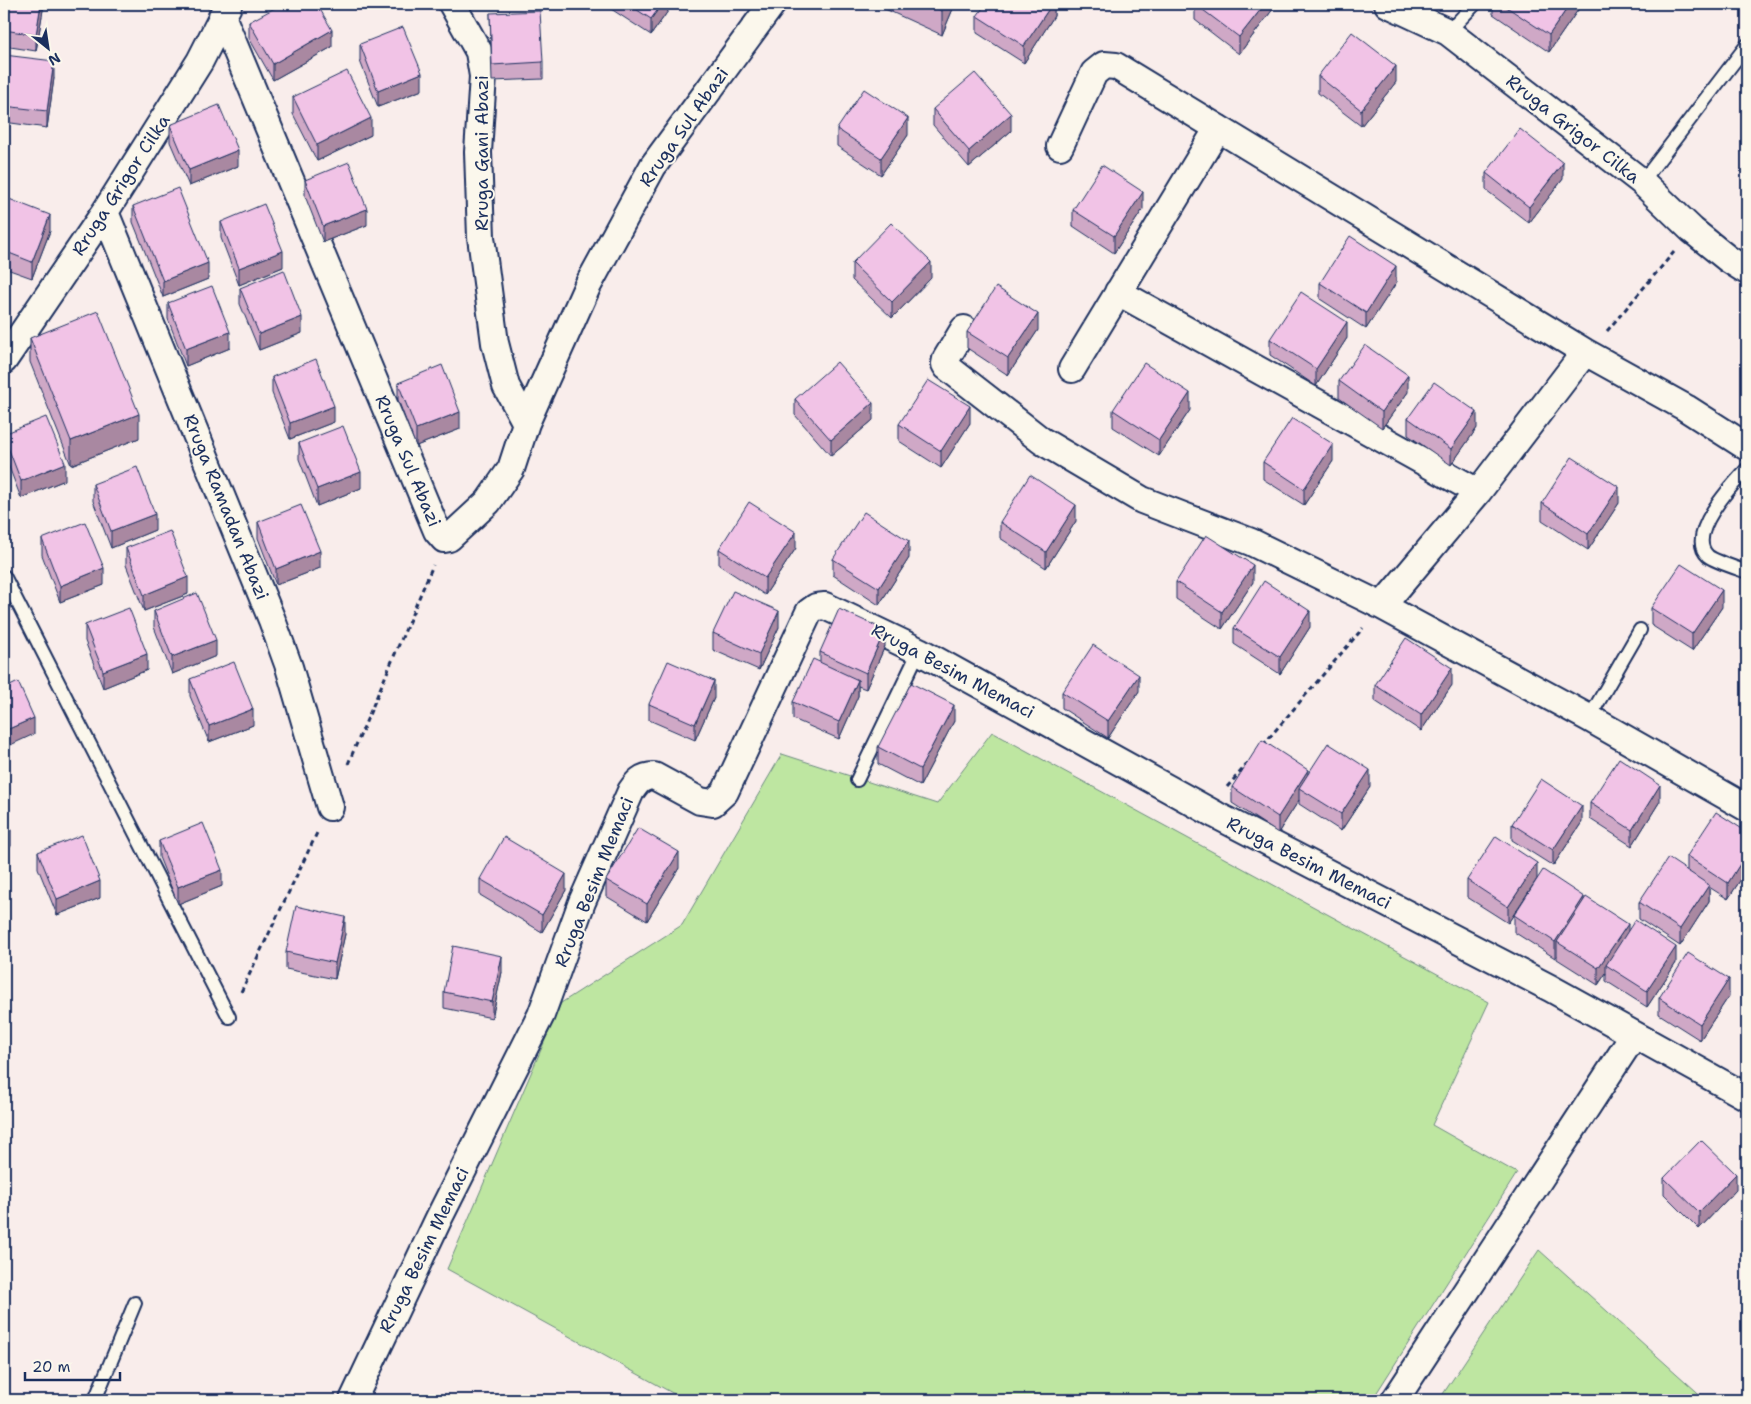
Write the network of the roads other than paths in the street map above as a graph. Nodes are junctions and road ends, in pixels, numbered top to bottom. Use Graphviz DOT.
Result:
graph roads {
  1 [pos="452,4"];
  2 [pos="772,4"];
  3 [pos="1388,4"];
  4 [pos="1474,4"];
  5 [pos="226,10"];
  6 [pos="1448,32"];
  7 [pos="1747,45"];
  8 [pos="1218,128"];
  9 [pos="1060,146"];
  10 [pos="1642,182"];
  11 [pos="105,212"];
  12 [pos="1747,271"];
  13 [pos="1118,292"];
  14 [pos="964,329"];
  15 [pos="1584,352"];
  16 [pos="4,360"];
  17 [pos="1072,369"];
  18 [pos="526,423"];
  19 [pos="1747,447"];
  20 [pos="1747,469"];
  21 [pos="1478,492"];
  22 [pos="1747,572"];
  23 [pos="4,576"];
  24 [pos="1382,606"];
  25 [pos="1640,630"];
  26 [pos="919,651"];
  27 [pos="1589,718"];
  28 [pos="857,780"];
  29 [pos="330,808"];
  30 [pos="1747,808"];
  31 [pos="229,1017"];
  32 [pos="1634,1035"];
  33 [pos="1747,1097"];
  34 [pos="134,1303"];
  35 [pos="94,1400"];
  36 [pos="353,1400"];
  37 [pos="1395,1400"];
  1 -- 18 [label="street, Rruga Gani Abazi"];
  2 -- 18 [label="street, Rruga Sul Abazi"];
  3 -- 6 [label="street, Rruga Grigor Cilka"];
  4 -- 6 [label="lane"];
  5 -- 11 [label="street, Rruga Grigor Cilka"];
  5 -- 18 [label="street, Rruga Sul Abazi"];
  6 -- 10 [label="street, Rruga Grigor Cilka"];
  7 -- 10 [label="lane"];
  8 -- 9 [label="street"];
  8 -- 13 [label="street"];
  8 -- 15 [label="street"];
  10 -- 12 [label="street, Rruga Grigor Cilka"];
  11 -- 16 [label="street, Rruga Grigor Cilka"];
  11 -- 29 [label="street, Rruga Ramadan Abazi"];
  13 -- 17 [label="street"];
  13 -- 21 [label="street"];
  14 -- 24 [label="street"];
  15 -- 19 [label="street"];
  15 -- 21 [label="street"];
  20 -- 22 [label="lane"];
  21 -- 24 [label="street"];
  23 -- 31 [label="lane"];
  24 -- 27 [label="street"];
  25 -- 27 [label="lane"];
  26 -- 28 [label="lane"];
  26 -- 32 [label="street, Rruga Besim Memaci"];
  26 -- 36 [label="street, Rruga Besim Memaci"];
  27 -- 30 [label="street"];
  32 -- 33 [label="street, Rruga Besim Memaci"];
  32 -- 37 [label="street"];
  34 -- 35 [label="lane"];
}
